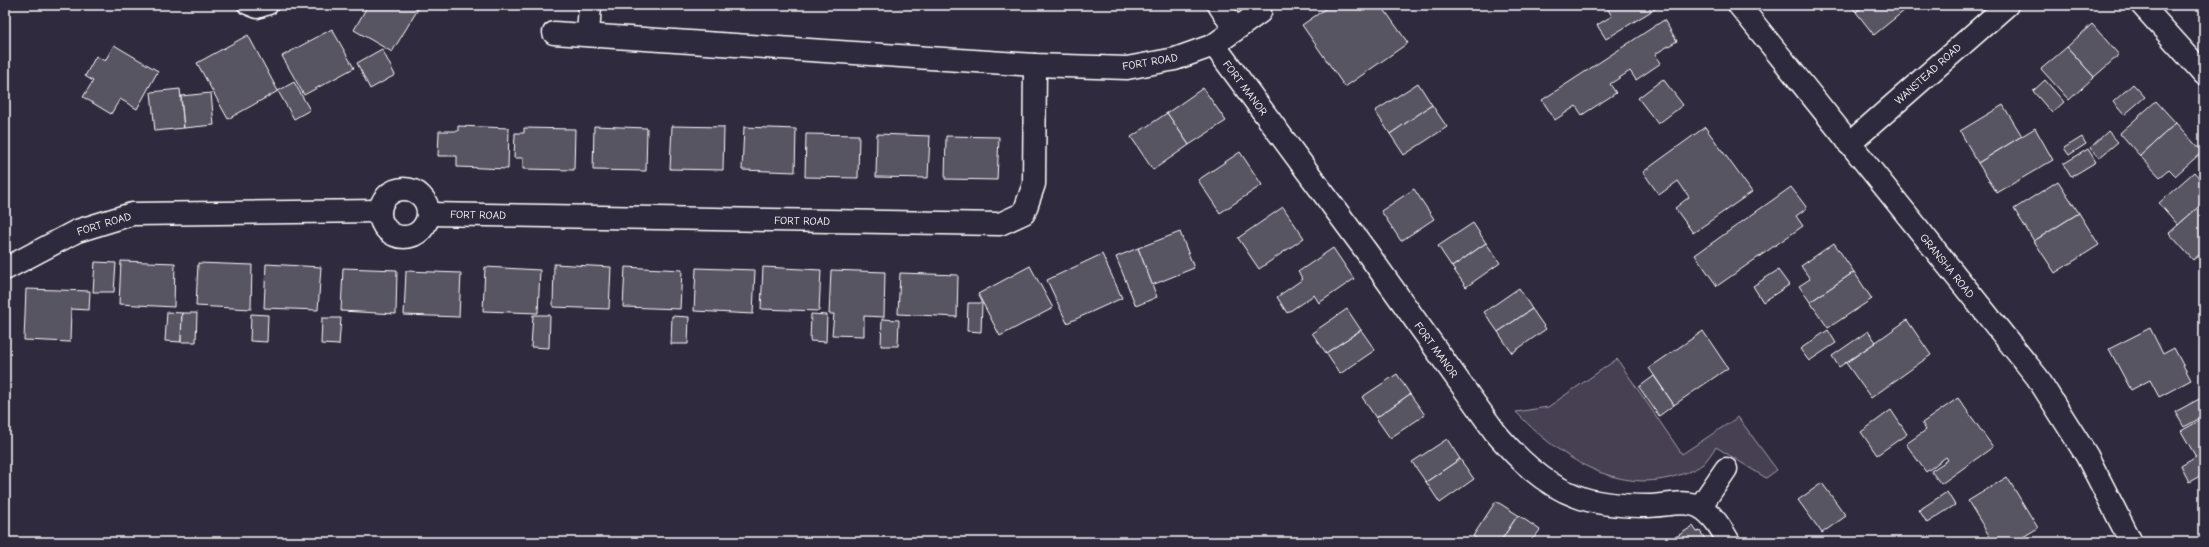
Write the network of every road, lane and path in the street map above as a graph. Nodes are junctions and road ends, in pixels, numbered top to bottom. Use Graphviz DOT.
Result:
graph roads {
  1 [pos="247,5"];
  2 [pos="269,5"];
  3 [pos="590,5"];
  4 [pos="1219,5"];
  5 [pos="1739,5"];
  6 [pos="2007,5"];
  7 [pos="2142,5"];
  8 [pos="1260,12"];
  9 [pos="1234,30"];
  10 [pos="554,33"];
  11 [pos="588,35"];
  12 [pos="1214,45"];
  13 [pos="1035,65"];
  14 [pos="2204,74"];
  15 [pos="1849,144"];
  16 [pos="380,212"];
  17 [pos="429,214"];
  18 [pos="5,269"];
  19 [pos="1726,469"];
  20 [pos="1700,507"];
  21 [pos="1729,542"];
  22 [pos="2130,542"];
  1 -- 2 [label="lane"];
  3 -- 11 [label="street"];
  4 -- 9 [label="street"];
  5 -- 15 [label="street, GRANSHA ROAD"];
  6 -- 15 [label="street, WANSTEAD ROAD"];
  7 -- 14 [label="street"];
  8 -- 9 [label="street, FORT ROAD"];
  9 -- 12 [label="street, FORT ROAD"];
  10 -- 11 [label="street, FORT ROAD"];
  11 -- 13 [label="street, FORT ROAD"];
  12 -- 13 [label="street, FORT ROAD"];
  12 -- 20 [label="street, FORT MANOR"];
  13 -- 17 [label="street, FORT ROAD"];
  15 -- 22 [label="street, GRANSHA ROAD"];
  16 -- 17 [label="street"];
  16 -- 17 [label="street"];
  16 -- 18 [label="street, FORT ROAD"];
  19 -- 20 [label="street"];
  20 -- 21 [label="street"];
}
